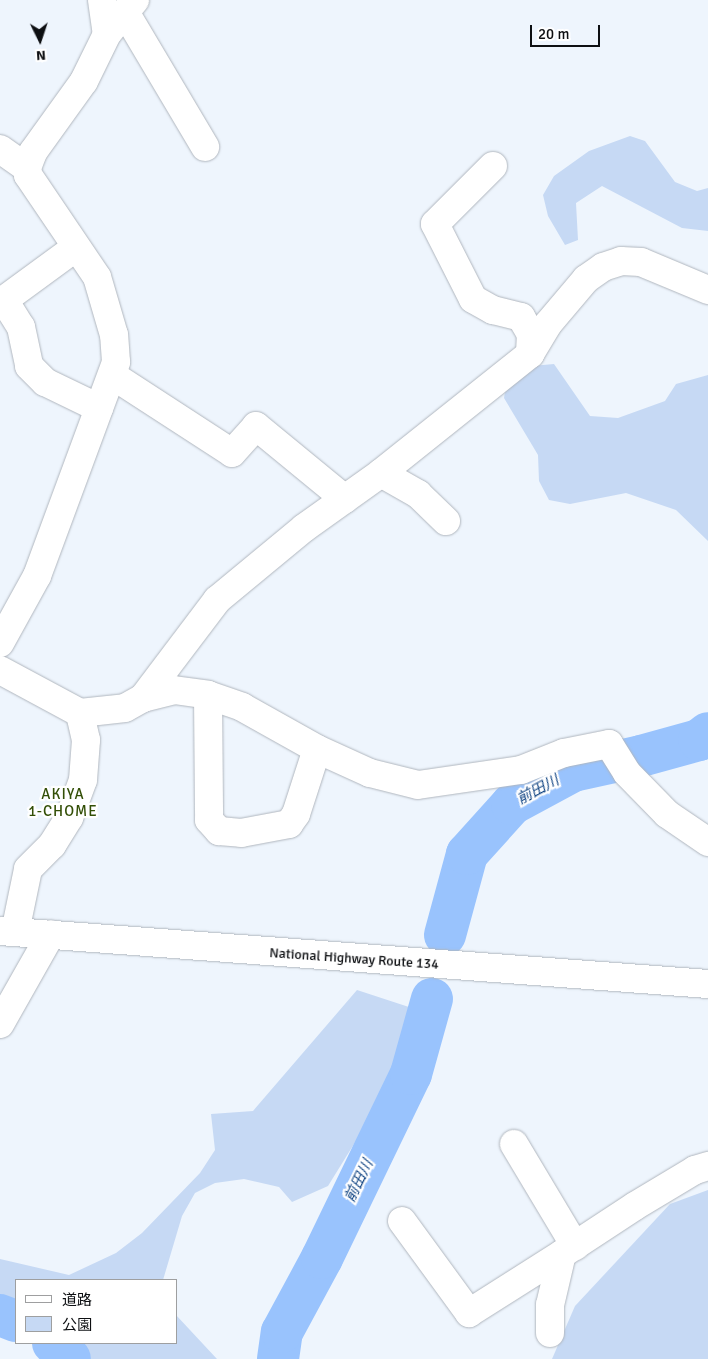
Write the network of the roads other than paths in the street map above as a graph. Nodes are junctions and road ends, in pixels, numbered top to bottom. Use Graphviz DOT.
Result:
graph roads {
  1 [pos="121,4"];
  2 [pos="205,147"];
  3 [pos="0,149"];
  4 [pos="492,166"];
  5 [pos="27,168"];
  6 [pos="75,248"];
  7 [pos="708,290"];
  8 [pos="530,354"];
  9 [pos="112,375"];
  10 [pos="99,408"];
  11 [pos="381,473"];
  12 [pos="345,499"];
  13 [pos="446,521"];
  14 [pos="0,643"];
  15 [pos="0,670"];
  16 [pos="208,695"];
  17 [pos="143,698"];
  18 [pos="80,713"];
  19 [pos="317,749"];
  20 [pos="708,842"];
  21 [pos="8,932"];
  22 [pos="51,934"];
  23 [pos="708,984"];
  24 [pos="0,1024"];
  25 [pos="514,1144"];
  26 [pos="708,1166"];
  27 [pos="402,1221"];
  28 [pos="569,1250"];
  29 [pos="550,1333"];
  1 -- 2 [label="main road"];
  1 -- 5 [label="main road"];
  3 -- 5 [label="main road"];
  4 -- 8 [label="main road"];
  5 -- 6 [label="main road"];
  6 -- 9 [label="main road"];
  6 -- 10 [label="main road"];
  7 -- 8 [label="main road"];
  8 -- 11 [label="main road"];
  9 -- 10 [label="main road"];
  9 -- 12 [label="main road"];
  10 -- 14 [label="main road"];
  11 -- 12 [label="main road"];
  11 -- 13 [label="main road"];
  12 -- 17 [label="main road"];
  15 -- 18 [label="main road"];
  16 -- 17 [label="main road"];
  16 -- 19 [label="main road"];
  16 -- 19 [label="main road"];
  17 -- 18 [label="main road"];
  18 -- 21 [label="main road"];
  19 -- 20 [label="main road"];
  21 -- 22 [label="main road, National Highway Route 134"];
  22 -- 23 [label="main road, National Highway Route 134"];
  22 -- 24 [label="main road"];
  25 -- 28 [label="main road"];
  26 -- 28 [label="main road"];
  27 -- 28 [label="main road"];
  28 -- 29 [label="main road"];
}
